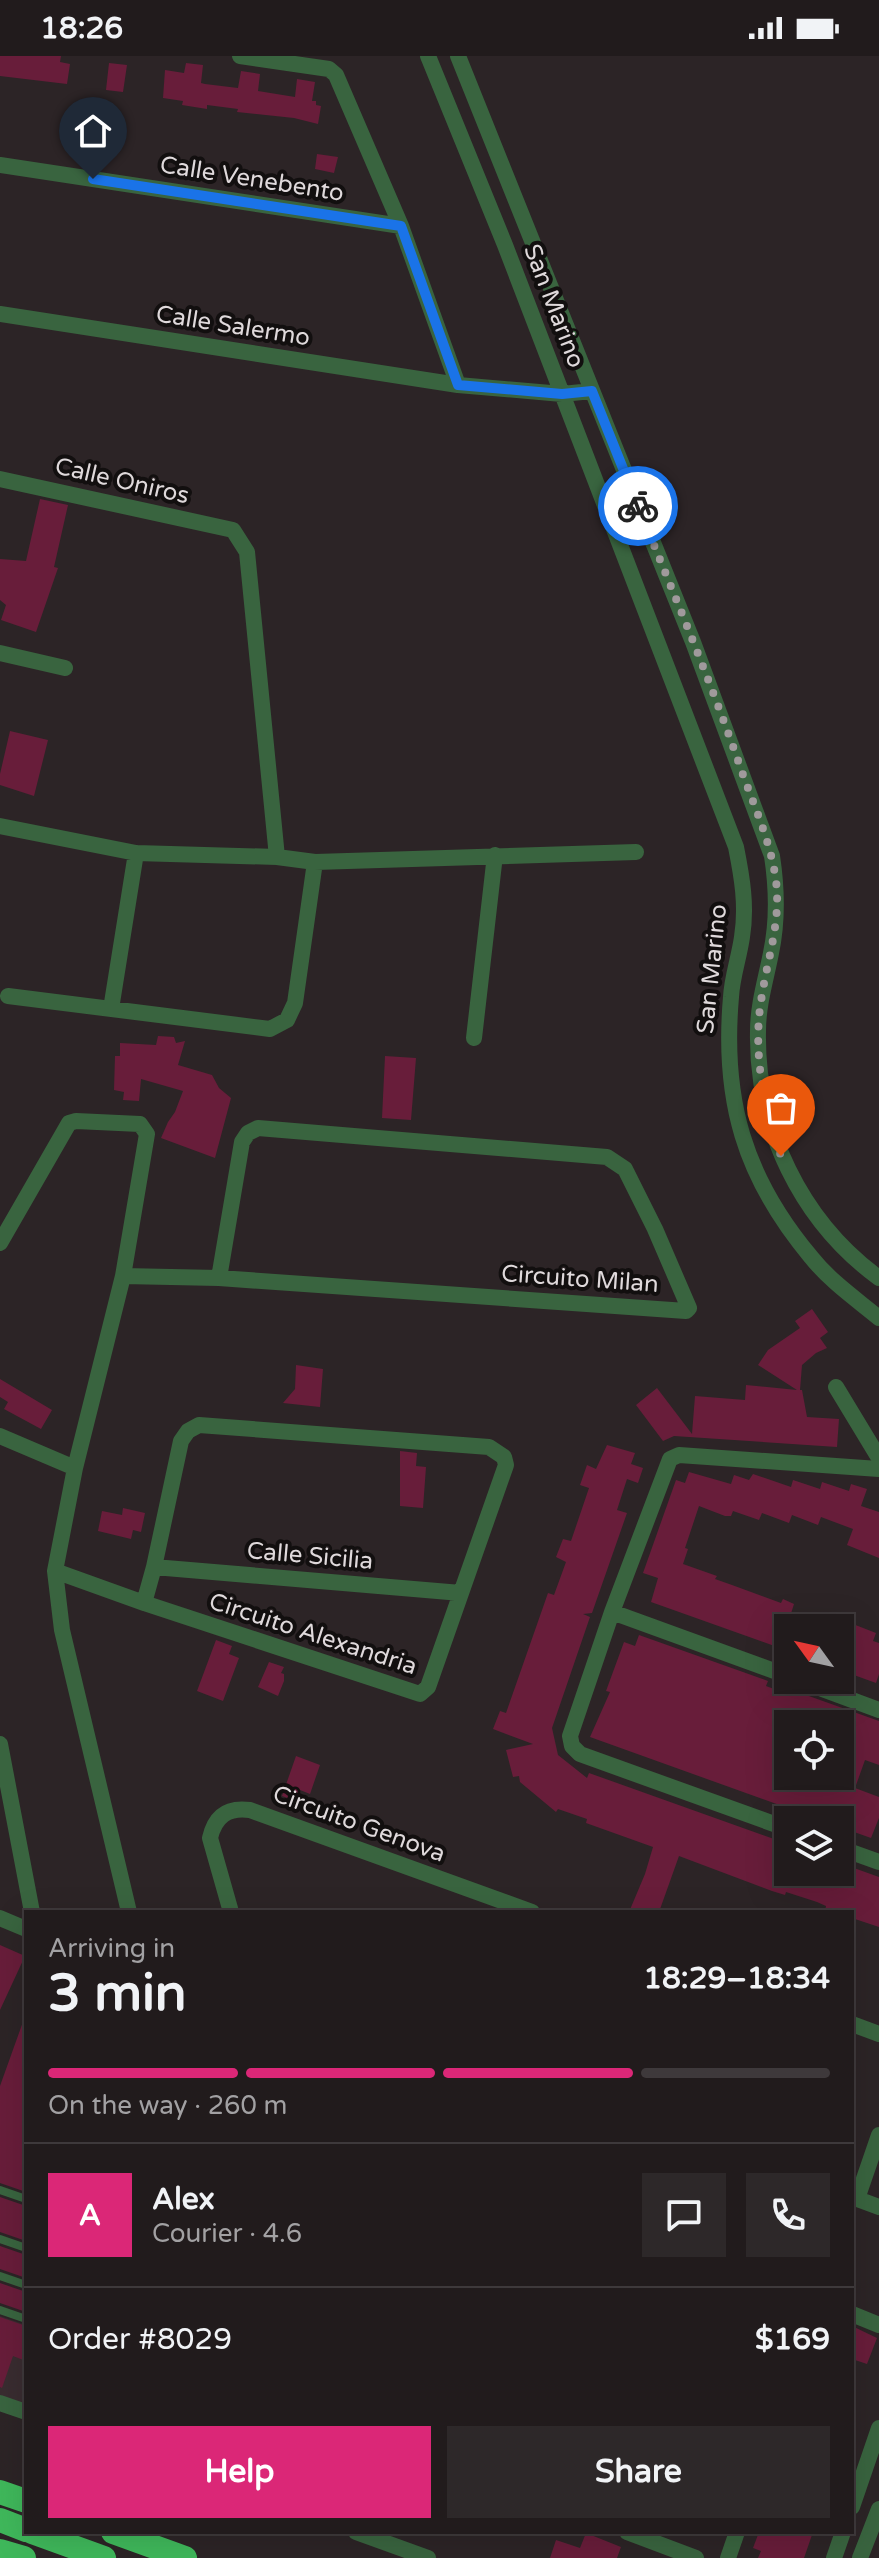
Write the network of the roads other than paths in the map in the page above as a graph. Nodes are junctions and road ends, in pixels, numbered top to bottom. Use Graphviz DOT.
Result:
graph roads {
  1 [pos="240,56"];
  2 [pos="428,56"];
  3 [pos="458,56"];
  4 [pos="0,165"];
  5 [pos="401,226"];
  6 [pos="0,314"];
  7 [pos="458,385"];
  8 [pos="592,391"];
  9 [pos="562,394"];
  10 [pos="0,479"];
  11 [pos="0,653"];
  12 [pos="65,668"];
  13 [pos="0,826"];
  14 [pos="636,852"];
  15 [pos="136,853"];
  16 [pos="495,855"];
  17 [pos="277,857"];
  18 [pos="315,862"];
  19 [pos="8,996"];
  20 [pos="111,1009"];
  21 [pos="474,1038"];
  22 [pos="0,1243"];
  23 [pos="123,1276"];
  24 [pos="219,1278"];
  25 [pos="879,1278"];
  26 [pos="879,1318"];
  27 [pos="836,1387"];
  28 [pos="0,1436"];
  29 [pos="879,1458"];
  30 [pos="75,1468"];
  31 [pos="879,1469"];
  32 [pos="154,1567"];
  33 [pos="55,1571"];
  34 [pos="461,1593"];
  35 [pos="144,1603"];
  36 [pos="612,1612"];
  37 [pos="774,1671"];
  38 [pos="836,1694"];
  39 [pos="879,1710"];
  40 [pos="1,1753"];
  41 [pos="774,1824"];
  42 [pos="854,1853"];
  43 [pos="879,1862"];
  44 [pos="32,1910"];
  45 [pos="129,1910"];
  46 [pos="230,1910"];
  47 [pos="526,1910"];
  48 [pos="0,1918"];
  49 [pos="24,1928"];
  50 [pos="854,2025"];
  51 [pos="879,2034"];
  52 [pos="879,2135"];
  53 [pos="0,2190"];
  54 [pos="24,2198"];
  55 [pos="854,2198"];
  56 [pos="879,2207"];
  57 [pos="0,2239"];
  58 [pos="24,2247"];
  59 [pos="0,2276"];
  60 [pos="24,2284"];
  61 [pos="0,2310"];
  62 [pos="854,2315"];
  63 [pos="24,2318"];
  64 [pos="879,2325"];
  65 [pos="0,2403"];
  66 [pos="24,2411"];
  67 [pos="879,2428"];
  68 [pos="0,2492"];
  69 [pos="24,2500"];
  70 [pos="854,2501"];
  71 [pos="879,2509"];
  72 [pos="0,2520"];
  73 [pos="24,2529"];
  74 [pos="38,2534"];
  75 [pos="119,2534"];
  76 [pos="362,2534"];
  77 [pos="632,2534"];
  78 [pos="736,2534"];
  79 [pos="842,2534"];
  80 [pos="0,2551"];
  81 [pos="24,2558"];
  82 [pos="104,2558"];
  83 [pos="185,2558"];
  84 [pos="428,2558"];
  85 [pos="696,2558"];
  86 [pos="728,2558"];
  87 [pos="834,2558"];
  88 [pos="860,2558"];
  1 -- 5 [label="street"];
  2 -- 9 [label="street, San Marino"];
  3 -- 8 [label="street, San Marino"];
  4 -- 5 [label="street, Calle Venebento"];
  5 -- 7 [label="street"];
  6 -- 7 [label="street, Calle Salermo"];
  7 -- 9 [label="street, Calle Salermo"];
  8 -- 9 [label="street, Calle Salermo"];
  8 -- 25 [label="street, San Marino"];
  9 -- 26 [label="street, San Marino"];
  10 -- 17 [label="street, Calle Oniros"];
  11 -- 12 [label="street"];
  13 -- 15 [label="street"];
  14 -- 16 [label="street"];
  15 -- 17 [label="street"];
  15 -- 20 [label="street"];
  16 -- 18 [label="street"];
  16 -- 21 [label="street"];
  17 -- 18 [label="street"];
  18 -- 20 [label="street"];
  19 -- 20 [label="street"];
  22 -- 23 [label="street"];
  23 -- 24 [label="street, Circuito Milan"];
  23 -- 30 [label="street"];
  24 -- 24 [label="street, Circuito Milan"];
  27 -- 29 [label="street"];
  28 -- 30 [label="street"];
  30 -- 33 [label="street"];
  31 -- 36 [label="street"];
  32 -- 34 [label="street, Calle Sicilia"];
  32 -- 34 [label="street, Circuito Alexandria"];
  32 -- 35 [label="street"];
  33 -- 35 [label="street, Circuito Alexandria"];
  33 -- 45 [label="street"];
  34 -- 35 [label="street, Circuito Alexandria"];
  36 -- 37 [label="street"];
  36 -- 41 [label="street"];
  38 -- 39 [label="street"];
  40 -- 44 [label="street"];
  42 -- 43 [label="street"];
  46 -- 47 [label="street, Circuito Genova"];
  48 -- 49 [label="street"];
  50 -- 51 [label="street"];
  52 -- 55 [label="street"];
  53 -- 54 [label="lane"];
  55 -- 56 [label="street"];
  57 -- 58 [label="lane"];
  59 -- 60 [label="lane"];
  61 -- 63 [label="lane"];
  62 -- 64 [label="street"];
  65 -- 66 [label="street"];
  67 -- 70 [label="street"];
  68 -- 69 [label="highway"];
  71 -- 88 [label="street"];
  72 -- 73 [label="highway"];
  74 -- 82 [label="highway"];
  75 -- 83 [label="highway"];
  76 -- 84 [label="street"];
  77 -- 85 [label="street"];
  78 -- 86 [label="street"];
  79 -- 87 [label="street"];
  80 -- 81 [label="highway"];
}
